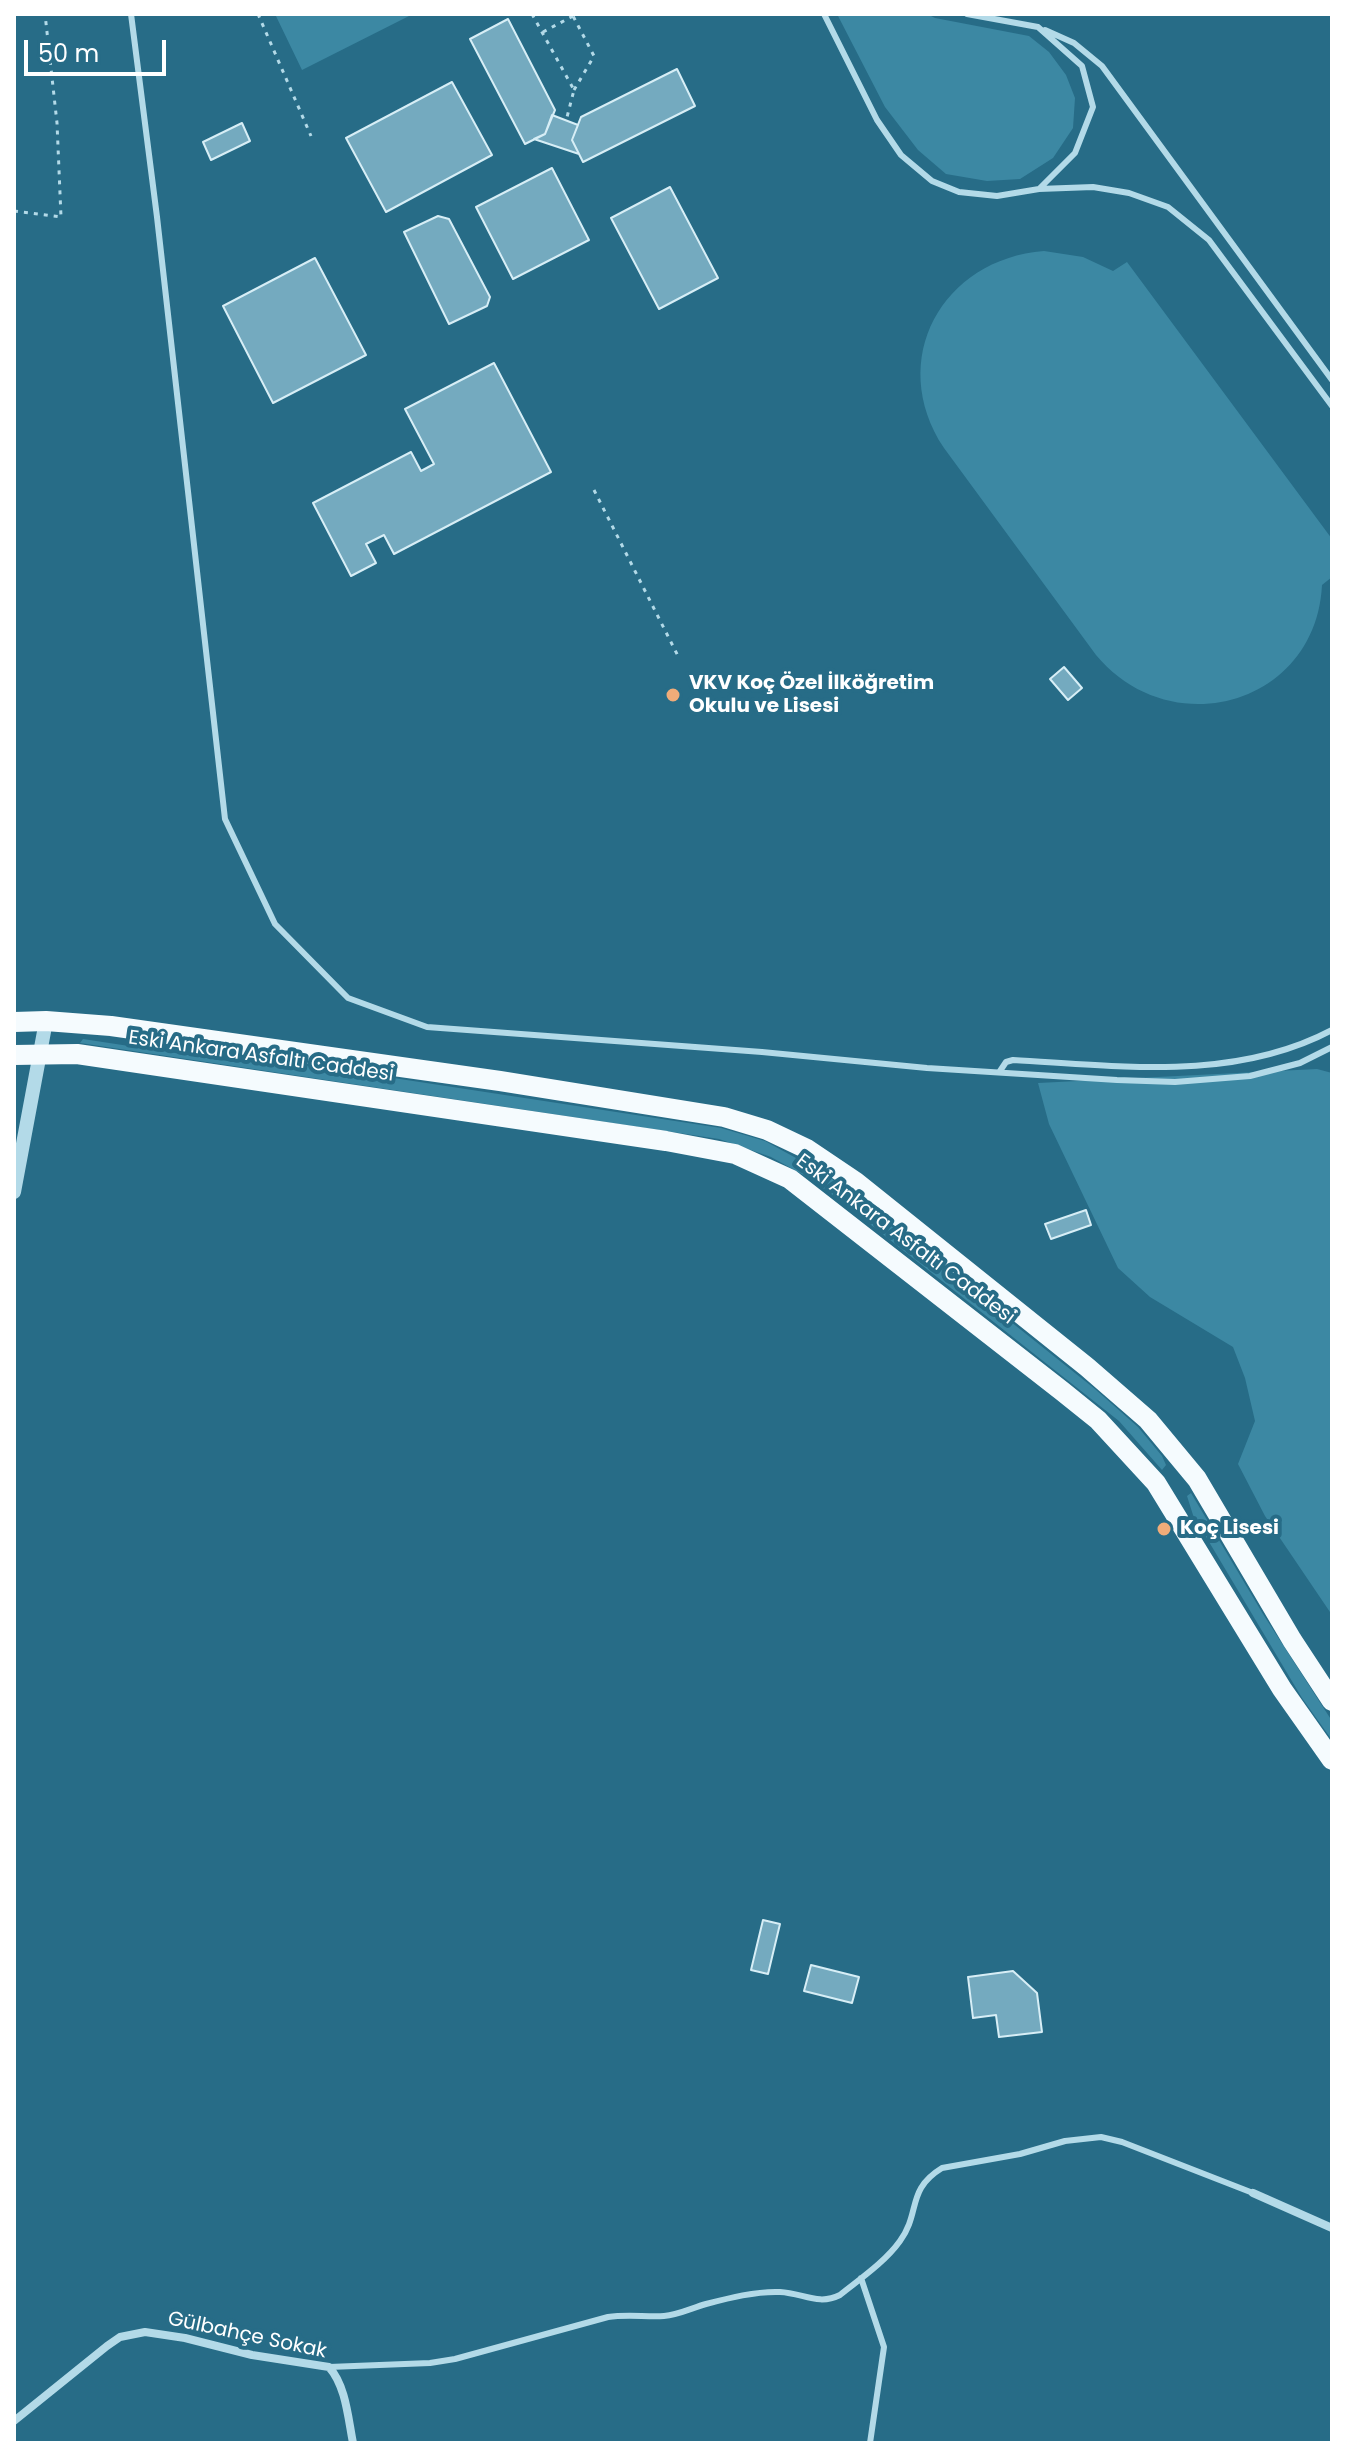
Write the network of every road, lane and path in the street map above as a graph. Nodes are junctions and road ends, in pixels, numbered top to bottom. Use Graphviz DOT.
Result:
graph roads {
  1 [pos="45,14"];
  2 [pos="131,14"];
  3 [pos="258,14"];
  4 [pos="532,14"];
  5 [pos="824,14"];
  6 [pos="967,14"];
  7 [pos="575,15"];
  8 [pos="1038,27"];
  9 [pos="543,32"];
  10 [pos="574,90"];
  11 [pos="566,121"];
  12 [pos="311,136"];
  13 [pos="1039,189"];
  14 [pos="14,211"];
  15 [pos="1332,380"];
  16 [pos="1332,406"];
  17 [pos="594,490"];
  18 [pos="678,656"];
  19 [pos="46,1021"];
  20 [pos="14,1022"];
  21 [pos="1332,1030"];
  22 [pos="1332,1047"];
  23 [pos="42,1053"];
  24 [pos="14,1055"];
  25 [pos="1000,1071"];
  26 [pos="14,1192"];
  27 [pos="1332,1701"];
  28 [pos="1332,1760"];
  29 [pos="1253,2193"];
  30 [pos="1332,2228"];
  31 [pos="861,2278"];
  32 [pos="329,2367"];
  33 [pos="14,2421"];
  34 [pos="353,2443"];
  35 [pos="870,2443"];
  1 -- 14 [label="path"];
  2 -- 25 [label="lane"];
  3 -- 12 [label="path"];
  4 -- 9 [label="path"];
  5 -- 13 [label="lane"];
  6 -- 8 [label="lane"];
  7 -- 9 [label="path"];
  7 -- 10 [label="path"];
  8 -- 13 [label="lane"];
  8 -- 15 [label="lane"];
  9 -- 10 [label="path"];
  10 -- 11 [label="path"];
  13 -- 16 [label="lane"];
  17 -- 18 [label="path"];
  19 -- 20 [label="main road, Eski Ankara Asfaltı Caddesi"];
  19 -- 23 [label="street"];
  19 -- 27 [label="main road, Eski Ankara Asfaltı Caddesi"];
  21 -- 25 [label="lane"];
  22 -- 25 [label="lane"];
  23 -- 24 [label="main road, Eski Ankara Asfaltı Caddesi"];
  23 -- 26 [label="street"];
  23 -- 28 [label="main road, Eski Ankara Asfaltı Caddesi"];
  29 -- 30 [label="street"];
  29 -- 31 [label="lane"];
  31 -- 32 [label="lane"];
  31 -- 35 [label="lane"];
  32 -- 33 [label="street, Gülbahçe Sokak"];
  32 -- 34 [label="street, Gülbahçe Sokak"];
}
